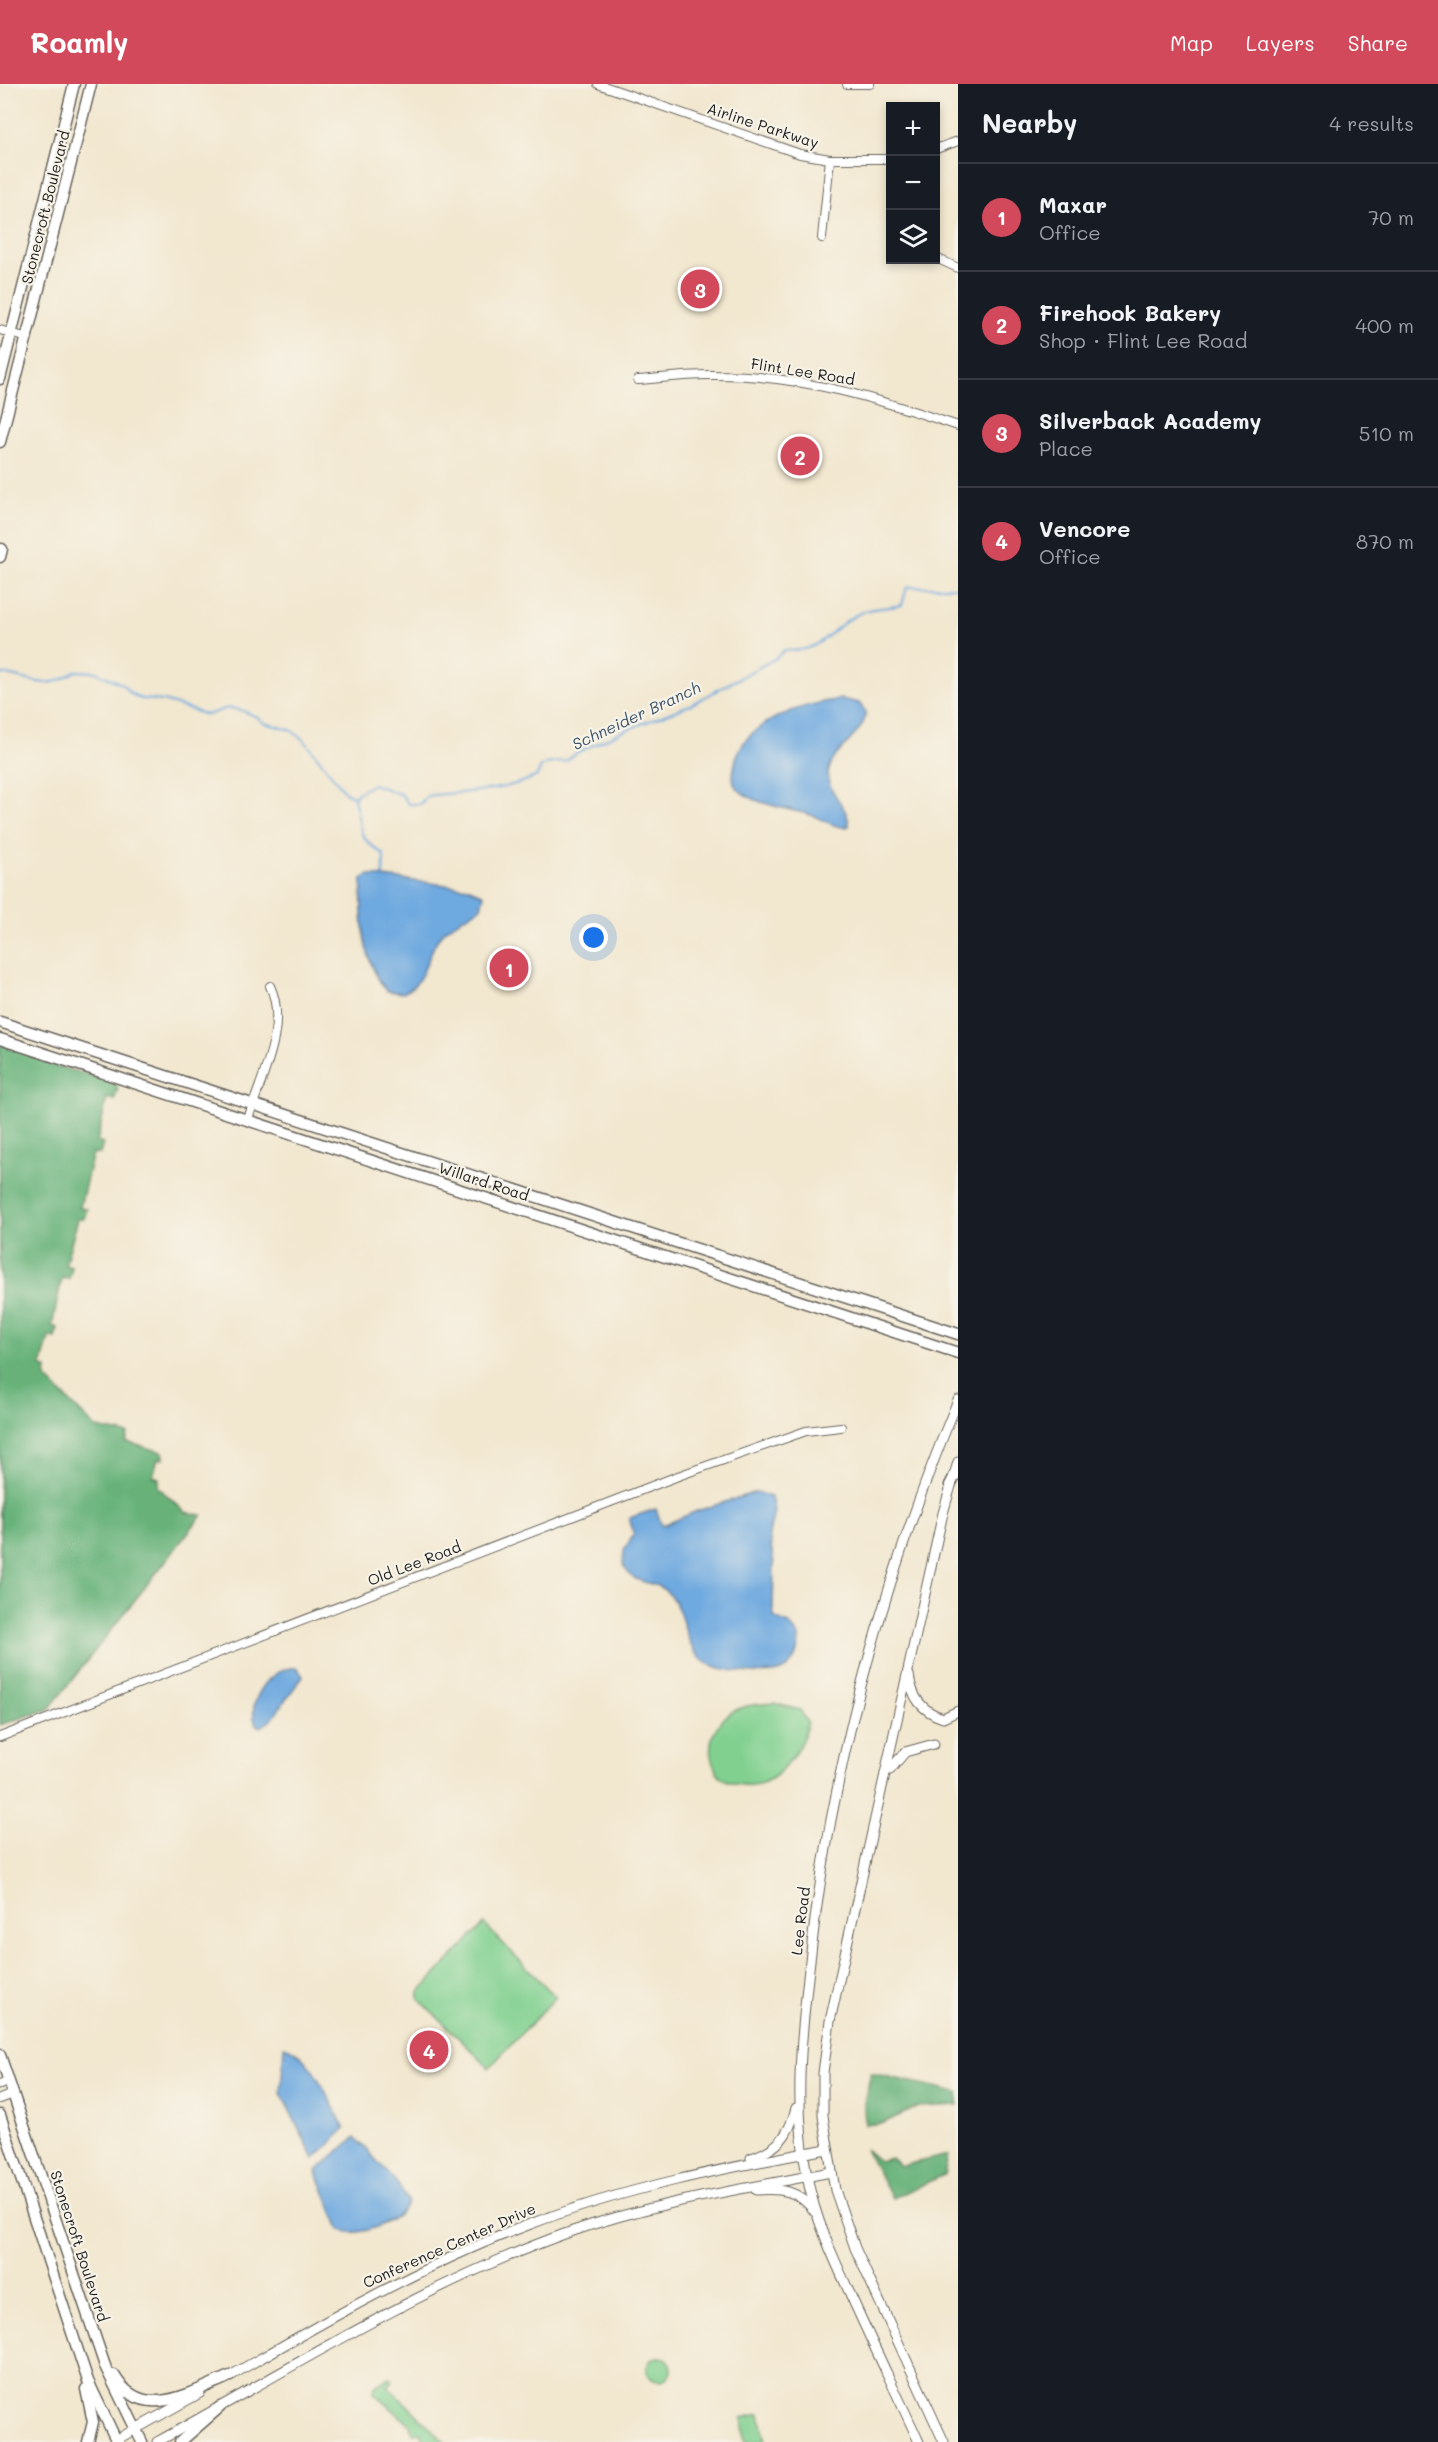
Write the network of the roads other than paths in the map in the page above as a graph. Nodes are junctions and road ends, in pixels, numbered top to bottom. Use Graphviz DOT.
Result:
graph roads {
  1 [pos="74,84"];
  2 [pos="91,84"];
  3 [pos="598,84"];
  4 [pos="847,84"];
  5 [pos="870,84"];
  6 [pos="958,141"];
  7 [pos="940,148"];
  8 [pos="830,159"];
  9 [pos="886,159"];
  10 [pos="822,238"];
  11 [pos="940,260"];
  12 [pos="958,268"];
  13 [pos="0,330"];
  14 [pos="11,333"];
  15 [pos="28,338"];
  16 [pos="0,379"];
  17 [pos="638,380"];
  18 [pos="958,426"];
  19 [pos="0,442"];
  20 [pos="270,986"];
  21 [pos="0,1022"];
  22 [pos="0,1039"];
  23 [pos="253,1104"];
  24 [pos="248,1119"];
  25 [pos="958,1334"];
  26 [pos="958,1353"];
  27 [pos="958,1400"];
  28 [pos="841,1427"];
  29 [pos="958,1462"];
  30 [pos="958,1470"];
  31 [pos="951,1485"];
  32 [pos="909,1670"];
  33 [pos="958,1711"];
  34 [pos="0,1737"];
  35 [pos="934,1744"];
  36 [pos="883,1783"];
  37 [pos="0,2055"];
  38 [pos="4,2083"];
  39 [pos="13,2094"];
  40 [pos="800,2094"];
  41 [pos="0,2099"];
  42 [pos="0,2115"];
  43 [pos="826,2149"];
  44 [pos="803,2154"];
  45 [pos="710,2172"];
  46 [pos="831,2172"];
  47 [pos="807,2176"];
  48 [pos="709,2194"];
  49 [pos="819,2218"];
  50 [pos="97,2343"];
  51 [pos="77,2348"];
  52 [pos="230,2376"];
  53 [pos="220,2407"];
  54 [pos="134,2429"];
  55 [pos="115,2441"];
  56 [pos="88,2442"];
  57 [pos="142,2442"];
  58 [pos="157,2442"];
  59 [pos="180,2442"];
  60 [pos="919,2442"];
  61 [pos="944,2442"];
  1 -- 14 [label="main road, Stonecroft Boulevard"];
  2 -- 15 [label="main road, Stonecroft Boulevard"];
  3 -- 8 [label="street, Airline Parkway"];
  4 -- 5 [label="street"];
  6 -- 7 [label="street"];
  8 -- 9 [label="street, Airline Parkway"];
  8 -- 10 [label="street"];
  11 -- 12 [label="street"];
  13 -- 14 [label="street"];
  14 -- 15 [label="street"];
  14 -- 16 [label="main road, Stonecroft Boulevard"];
  15 -- 19 [label="main road, Stonecroft Boulevard"];
  17 -- 18 [label="street, Flint Lee Road"];
  20 -- 23 [label="street"];
  21 -- 23 [label="main road, Willard Road"];
  22 -- 24 [label="main road, Willard Road"];
  23 -- 24 [label="street"];
  23 -- 25 [label="main road, Willard Road"];
  24 -- 26 [label="main road, Willard Road"];
  27 -- 40 [label="street, Lee Road"];
  28 -- 34 [label="street, Old Lee Road"];
  29 -- 31 [label="street"];
  30 -- 31 [label="main road"];
  31 -- 32 [label="street"];
  32 -- 33 [label="street"];
  32 -- 36 [label="street"];
  35 -- 36 [label="street"];
  36 -- 43 [label="street"];
  37 -- 38 [label="main road, Stonecroft Boulevard"];
  38 -- 39 [label="main road, Stonecroft Boulevard"];
  39 -- 41 [label="street"];
  39 -- 50 [label="main road, Stonecroft Boulevard"];
  40 -- 44 [label="street, Lee Road"];
  40 -- 45 [label="street"];
  42 -- 51 [label="main road"];
  43 -- 44 [label="street, Conference Center Drive"];
  43 -- 46 [label="street"];
  44 -- 45 [label="street, Conference Center Drive"];
  44 -- 47 [label="street, Lee Road"];
  45 -- 52 [label="street, Conference Center Drive"];
  46 -- 47 [label="street"];
  46 -- 61 [label="street"];
  47 -- 48 [label="street"];
  47 -- 49 [label="street, Lee Road"];
  48 -- 49 [label="street"];
  48 -- 53 [label="street"];
  49 -- 60 [label="street, Lee Road"];
  50 -- 52 [label="main road"];
  50 -- 54 [label="main road, Stonecroft Boulevard"];
  51 -- 55 [label="main road"];
  51 -- 56 [label="main road"];
  52 -- 54 [label="street, Conference Center Drive"];
  53 -- 58 [label="street"];
  53 -- 59 [label="main road"];
  54 -- 55 [label="street, Conference Center Drive"];
  54 -- 57 [label="main road, Stonecroft Boulevard"];
}
